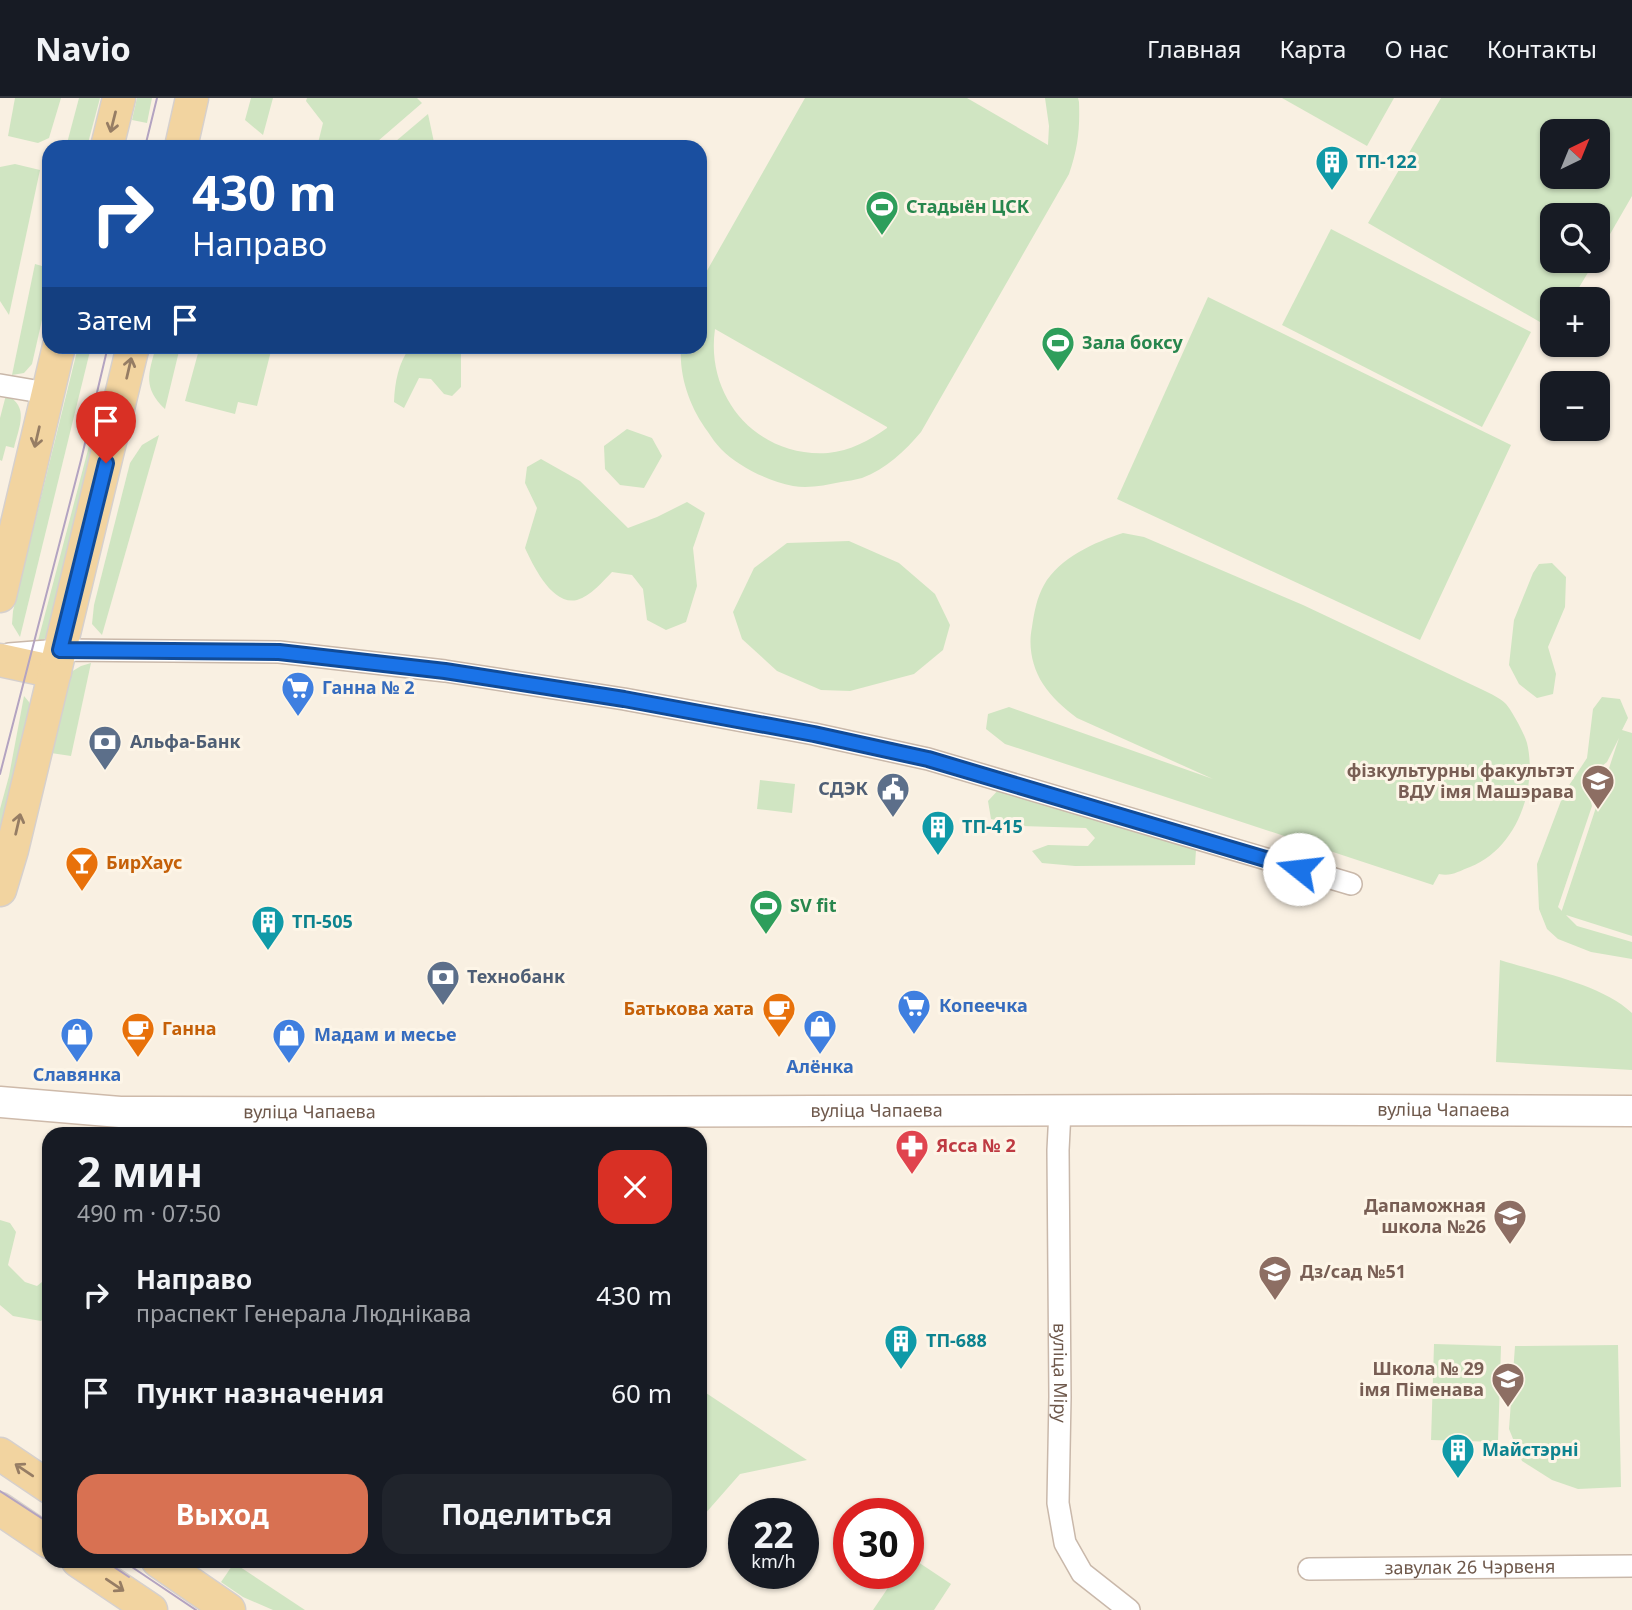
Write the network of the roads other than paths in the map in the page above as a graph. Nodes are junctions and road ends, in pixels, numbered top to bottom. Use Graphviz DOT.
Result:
graph roads {
  1 [pos="119,98"];
  2 [pos="192,98"];
  3 [pos="109,140"];
  4 [pos="183,140"];
  5 [pos="57,354"];
  6 [pos="132,354"];
  7 [pos="0,385"];
  8 [pos="47,393"];
  9 [pos="0,596"];
  10 [pos="0,657"];
  11 [pos="58,661"];
  12 [pos="1352,884"];
  13 [pos="0,890"];
  14 [pos="0,1101"];
  15 [pos="1060,1111"];
  16 [pos="1632,1111"];
  17 [pos="120,1112"];
  18 [pos="0,1121"];
  19 [pos="0,1454"];
  20 [pos="42,1482"];
  21 [pos="0,1509"];
  22 [pos="42,1537"];
  23 [pos="1632,1566"];
  24 [pos="88,1568"];
  25 [pos="168,1568"];
  26 [pos="1309,1569"];
  27 [pos="151,1610"];
  28 [pos="229,1610"];
  29 [pos="1129,1610"];
  1 -- 3 [label="main road, one-way"];
  2 -- 4 [label="main road"];
  5 -- 8 [label="main road"];
  11 -- 6 [label="main road, one-way"];
  7 -- 8 [label="street"];
  8 -- 9 [label="main road, one-way"];
  10 -- 11 [label="main road"];
  11 -- 12 [label="street"];
  13 -- 11 [label="main road, one-way"];
  14 -- 17 [label="street, вуліца Чапаева"];
  15 -- 16 [label="street, вуліца Чапаева"];
  15 -- 17 [label="street, вуліца Чапаева"];
  15 -- 29 [label="street, вуліца Міру"];
  17 -- 18 [label="street, вуліца Чапаева"];
  20 -- 19 [label="main road, one-way"];
  21 -- 22 [label="main road"];
  23 -- 26 [label="street, завулак 26 Чэрвеня"];
  24 -- 27 [label="main road, one-way"];
  25 -- 28 [label="main road"];
}
